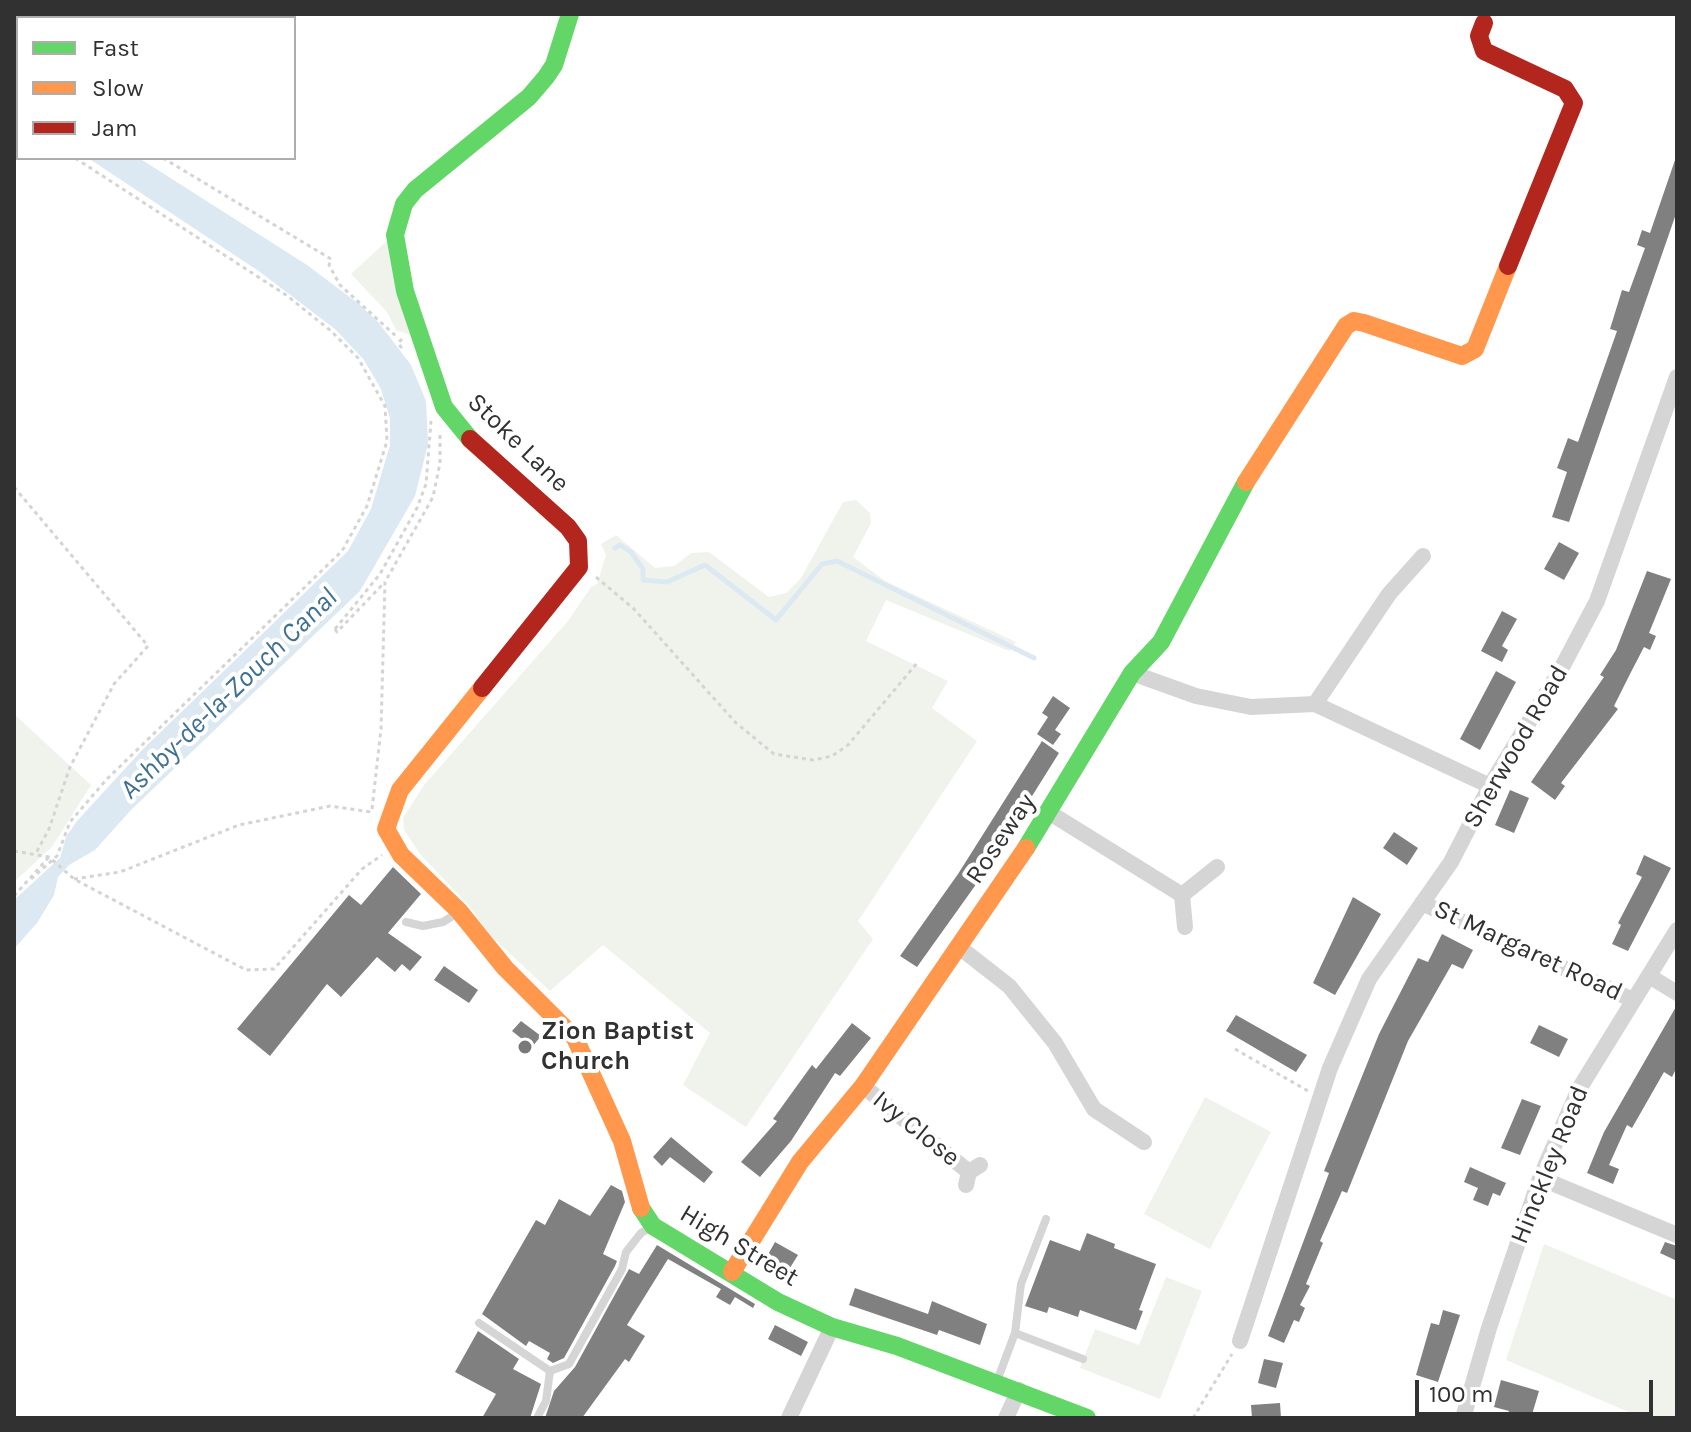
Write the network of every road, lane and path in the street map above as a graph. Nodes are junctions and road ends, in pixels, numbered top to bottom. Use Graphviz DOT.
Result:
graph roads {
  1 [pos="570,14"];
  2 [pos="1484,23"];
  3 [pos="78,160"];
  4 [pos="166,160"];
  5 [pos="405,353"];
  6 [pos="1676,385"];
  7 [pos="431,416"];
  8 [pos="439,419"];
  9 [pos="14,487"];
  10 [pos="1423,556"];
  11 [pos="579,567"];
  12 [pos="385,582"];
  13 [pos="918,662"];
  14 [pos="1132,673"];
  15 [pos="1315,704"];
  16 [pos="1490,786"];
  17 [pos="1050,813"];
  18 [pos="380,815"];
  19 [pos="393,843"];
  20 [pos="14,851"];
  21 [pos="35,855"];
  22 [pos="49,857"];
  23 [pos="1217,867"];
  24 [pos="31,879"];
  25 [pos="74,879"];
  26 [pos="1182,895"];
  27 [pos="14,896"];
  28 [pos="1422,903"];
  29 [pos="459,911"];
  30 [pos="406,922"];
  31 [pos="1185,927"];
  32 [pos="1677,930"];
  33 [pos="959,947"];
  34 [pos="1649,976"];
  35 [pos="1677,993"];
  36 [pos="1633,1000"];
  37 [pos="1235,1049"];
  38 [pos="863,1086"];
  39 [pos="1322,1099"];
  40 [pos="1144,1142"];
  41 [pos="972,1174"];
  42 [pos="1540,1178"];
  43 [pos="1046,1219"];
  44 [pos="653,1226"];
  45 [pos="1677,1235"];
  46 [pos="732,1272"];
  47 [pos="479,1323"];
  48 [pos="832,1327"];
  49 [pos="1015,1333"];
  50 [pos="1240,1341"];
  51 [pos="1083,1359"];
  52 [pos="550,1371"];
  53 [pos="997,1382"];
  54 [pos="1019,1390"];
  55 [pos="537,1418"];
  56 [pos="789,1418"];
  57 [pos="1006,1418"];
  58 [pos="1087,1418"];
  59 [pos="1193,1418"];
  60 [pos="1463,1418"];
  1 -- 11 [label="street, Stoke Lane"];
  2 -- 14 [label="street, Roseway"];
  3 -- 24 [label="path"];
  4 -- 5 [label="path"];
  6 -- 16 [label="street, Sherwood Road"];
  7 -- 12 [label="path"];
  8 -- 12 [label="path"];
  9 -- 21 [label="path"];
  10 -- 15 [label="street"];
  11 -- 13 [label="path"];
  11 -- 18 [label="street"];
  12 -- 18 [label="path"];
  14 -- 15 [label="street"];
  14 -- 17 [label="street, Roseway"];
  15 -- 16 [label="street"];
  16 -- 28 [label="street, Sherwood Road"];
  17 -- 26 [label="street"];
  17 -- 33 [label="street, Roseway"];
  18 -- 19 [label="street"];
  18 -- 25 [label="path"];
  19 -- 25 [label="path"];
  19 -- 29 [label="street, High Street"];
  20 -- 21 [label="path"];
  21 -- 22 [label="path"];
  22 -- 24 [label="path"];
  22 -- 25 [label="path"];
  23 -- 26 [label="street"];
  24 -- 27 [label="path"];
  26 -- 31 [label="street"];
  28 -- 36 [label="street, St Margaret Road"];
  28 -- 39 [label="street, Sherwood Road"];
  29 -- 30 [label="lane"];
  29 -- 44 [label="street, High Street"];
  32 -- 34 [label="street, Hinckley Road"];
  33 -- 38 [label="street, Roseway"];
  33 -- 40 [label="street"];
  34 -- 35 [label="street"];
  34 -- 36 [label="street, Hinckley Road"];
  36 -- 42 [label="street, Hinckley Road"];
  37 -- 39 [label="path"];
  38 -- 41 [label="street, Ivy Close"];
  38 -- 46 [label="street, Roseway"];
  39 -- 50 [label="street, Sherwood Road"];
  42 -- 45 [label="street"];
  42 -- 60 [label="street, Hinckley Road"];
  43 -- 49 [label="lane"];
  44 -- 46 [label="street, High Street"];
  44 -- 52 [label="lane"];
  46 -- 48 [label="street, High Street"];
  47 -- 52 [label="lane"];
  48 -- 53 [label="street, High Street"];
  48 -- 56 [label="street"];
  49 -- 51 [label="lane"];
  49 -- 53 [label="lane"];
  50 -- 59 [label="path"];
  52 -- 55 [label="lane"];
  53 -- 54 [label="street, High Street"];
  54 -- 57 [label="street"];
  54 -- 58 [label="street, High Street"];
}
